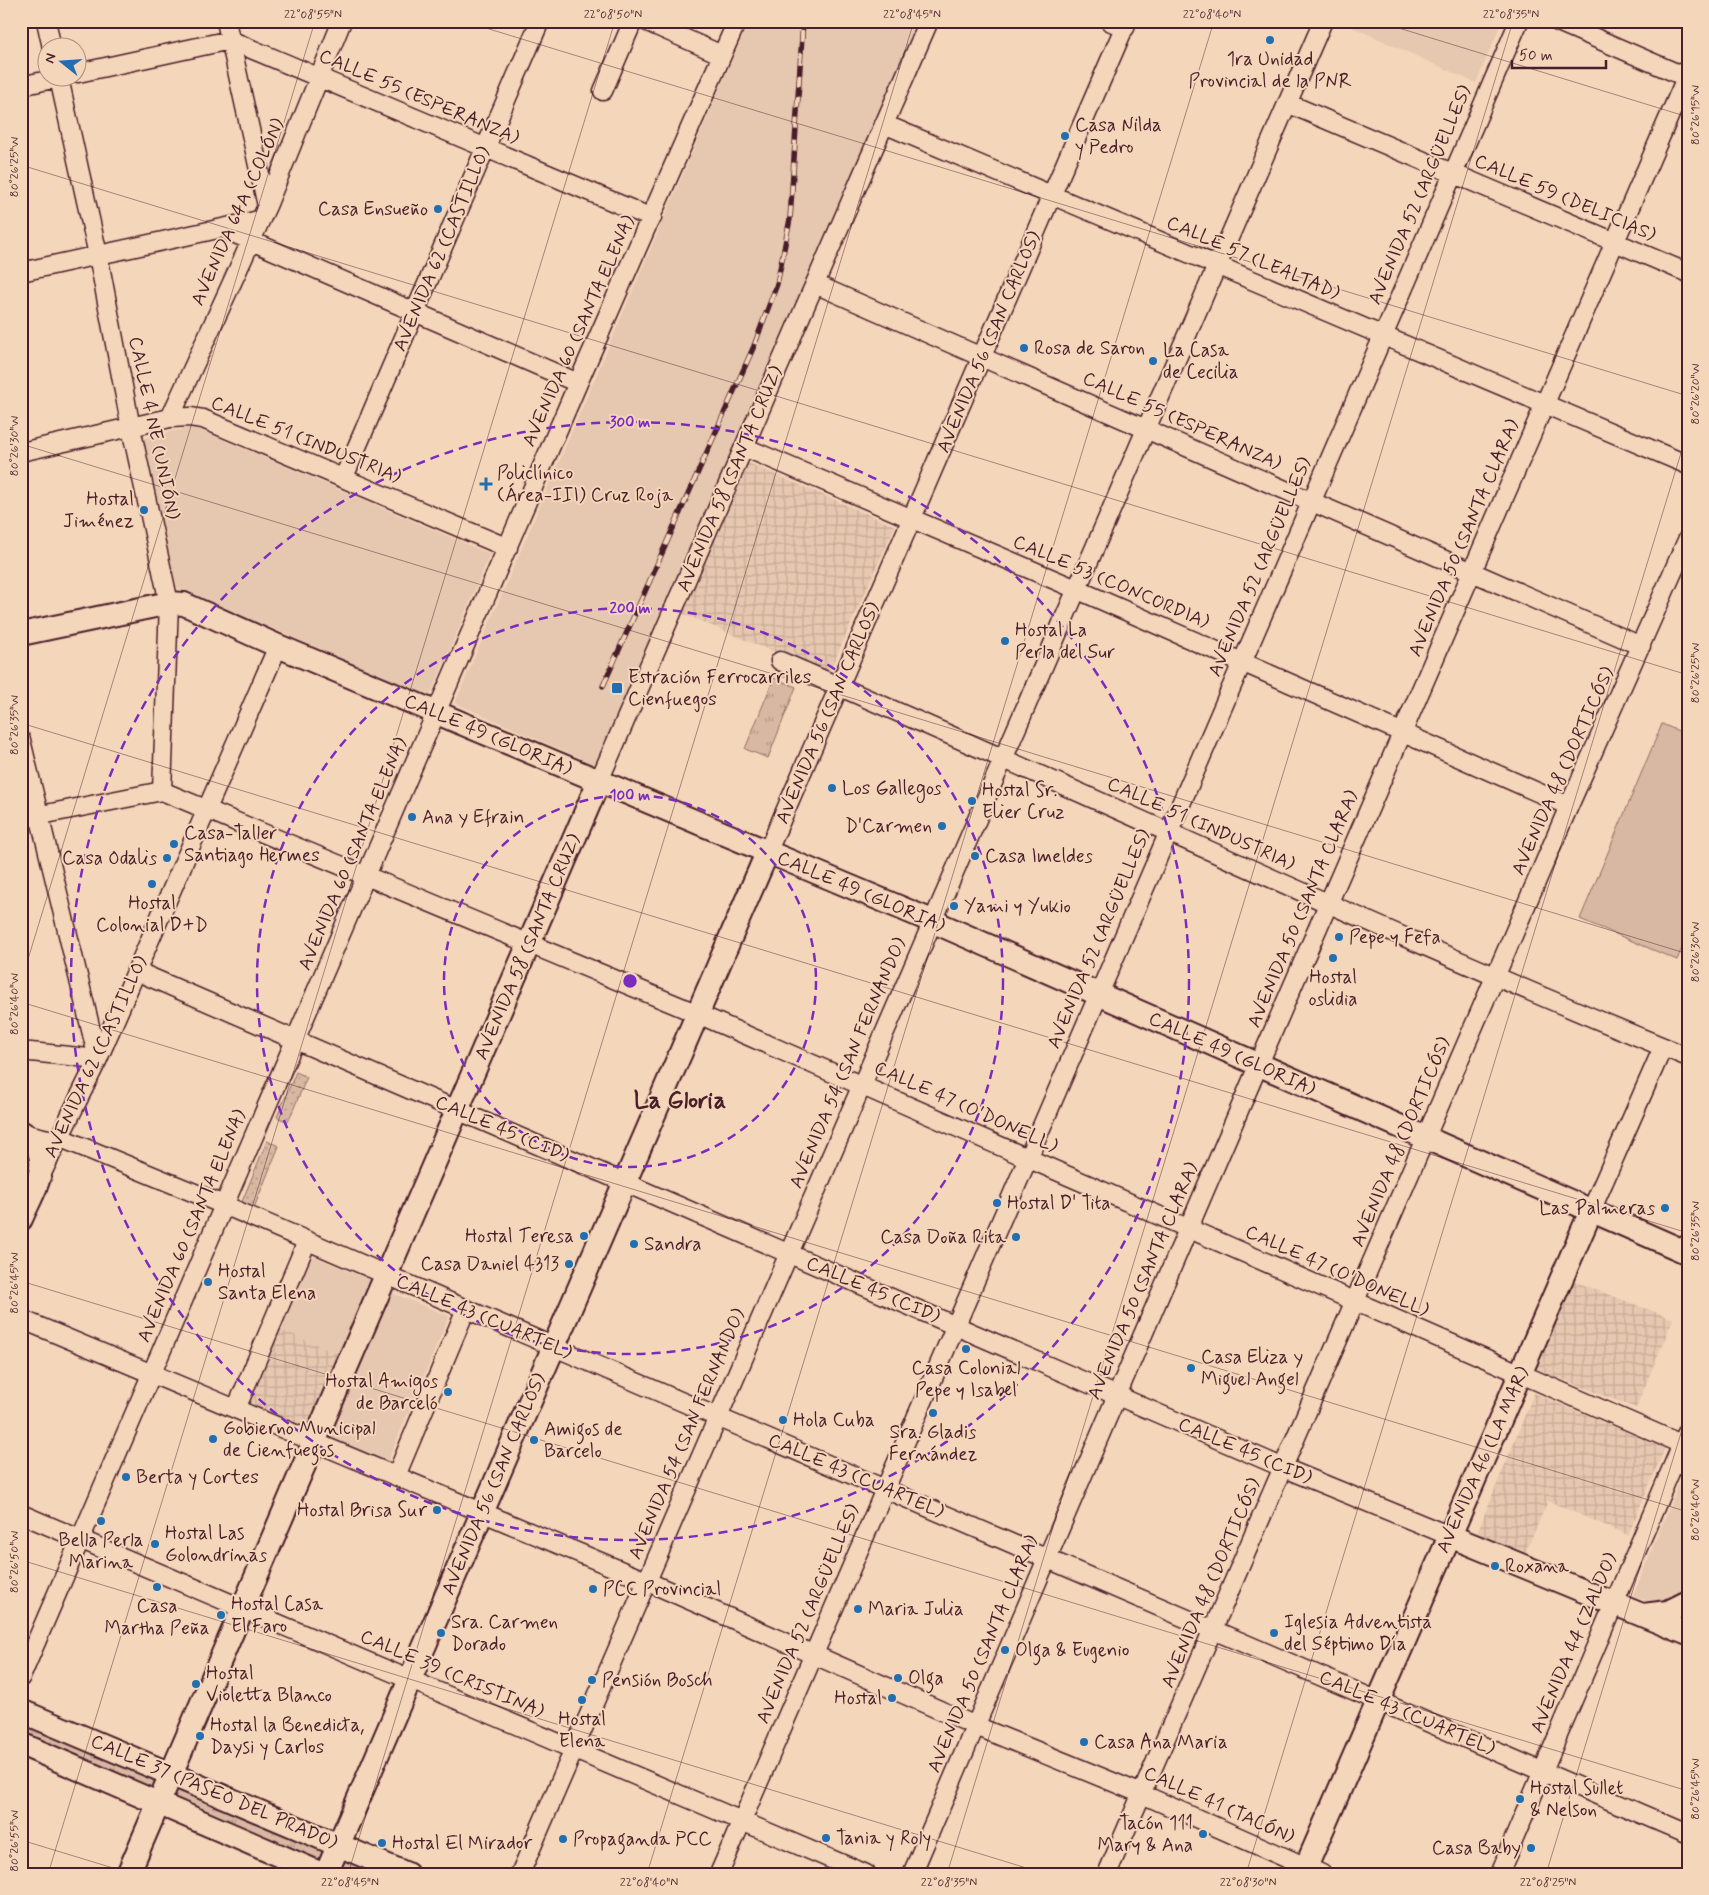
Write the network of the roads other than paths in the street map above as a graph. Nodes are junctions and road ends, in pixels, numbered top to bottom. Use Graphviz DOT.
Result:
graph roads {
  1 [pos="46,21"];
  2 [pos="226,21"];
  3 [pos="342,21"];
  4 [pos="540,21"];
  5 [pos="633,21"];
  6 [pos="645,21"];
  7 [pos="737,21"];
  8 [pos="929,21"];
  9 [pos="1323,21"];
  10 [pos="1518,21"];
  11 [pos="1556,21"];
  12 [pos="1120,23"];
  13 [pos="50,38"];
  14 [pos="230,40"];
  15 [pos="722,55"];
  16 [pos="88,71"];
  17 [pos="1687,76"];
  18 [pos="318,78"];
  19 [pos="38,82"];
  20 [pos="21,86"];
  21 [pos="60,88"];
  22 [pos="603,91"];
  23 [pos="1287,103"];
  24 [pos="884,124"];
  25 [pos="486,148"];
  26 [pos="1453,174"];
  27 [pos="1052,196"];
  28 [pos="263,213"];
  29 [pos="652,218"];
  30 [pos="224,229"];
  31 [pos="250,241"];
  32 [pos="1615,241"];
  33 [pos="98,255"];
  34 [pos="1217,265"];
  35 [pos="21,272"];
  36 [pos="1688,273"];
  37 [pos="815,284"];
  38 [pos="415,312"];
  39 [pos="1382,337"];
  40 [pos="982,357"];
  41 [pos="578,383"];
  42 [pos="1545,403"];
  43 [pos="170,418"];
  44 [pos="131,428"];
  45 [pos="1146,429"];
  46 [pos="744,447"];
  47 [pos="21,452"];
  48 [pos="1688,465"];
  49 [pos="344,477"];
  50 [pos="1312,501"];
  51 [pos="911,520"];
  52 [pos="1688,538"];
  53 [pos="508,548"];
  54 [pos="1472,571"];
  55 [pos="1076,589"];
  56 [pos="168,603"];
  57 [pos="21,634"];
  58 [pos="278,646"];
  59 [pos="1641,646"];
  60 [pos="780,661"];
  61 [pos="1242,662"];
  62 [pos="840,686"];
  63 [pos="436,712"];
  64 [pos="1402,733"];
  65 [pos="21,740"];
  66 [pos="1003,757"];
  67 [pos="599,782"];
  68 [pos="162,791"];
  69 [pos="1569,806"];
  70 [pos="207,809"];
  71 [pos="29,817"];
  72 [pos="1168,833"];
  73 [pos="767,853"];
  74 [pos="367,875"];
  75 [pos="1328,904"];
  76 [pos="932,921"];
  77 [pos="529,943"];
  78 [pos="136,971"];
  79 [pos="1496,977"];
  80 [pos="1098,995"];
  81 [pos="698,1014"];
  82 [pos="295,1040"];
  83 [pos="1663,1047"];
  84 [pos="21,1052"];
  85 [pos="1688,1057"];
  86 [pos="98,1059"];
  87 [pos="1258,1066"];
  88 [pos="861,1084"];
  89 [pos="457,1110"];
  90 [pos="22,1132"];
  91 [pos="61,1138"];
  92 [pos="1426,1139"];
  93 [pos="1028,1157"];
  94 [pos="39,1180"];
  95 [pos="625,1183"];
  96 [pos="224,1205"];
  97 [pos="1591,1211"];
  98 [pos="21,1220"];
  99 [pos="1188,1230"];
  100 [pos="307,1241"];
  101 [pos="788,1253"];
  102 [pos="1688,1253"];
  103 [pos="386,1275"];
  104 [pos="1355,1303"];
  105 [pos="466,1309"];
  106 [pos="21,1319"];
  107 [pos="956,1326"];
  108 [pos="554,1346"];
  109 [pos="151,1374"];
  110 [pos="1520,1376"];
  111 [pos="1117,1396"];
  112 [pos="236,1409"];
  113 [pos="717,1417"];
  114 [pos="1686,1440"];
  115 [pos="314,1441"];
  116 [pos="1284,1468"];
  117 [pos="396,1476"];
  118 [pos="885,1489"];
  119 [pos="482,1512"];
  120 [pos="21,1514"];
  121 [pos="1450,1536"];
  122 [pos="80,1540"];
  123 [pos="1047,1558"];
  124 [pos="646,1581"];
  125 [pos="1688,1602"];
  126 [pos="1613,1603"];
  127 [pos="242,1608"];
  128 [pos="1643,1615"];
  129 [pos="1213,1630"];
  130 [pos="1688,1634"];
  131 [pos="814,1654"];
  132 [pos="21,1677"];
  133 [pos="409,1680"];
  134 [pos="1378,1700"];
  135 [pos="21,1711"];
  136 [pos="976,1726"];
  137 [pos="21,1744"];
  138 [pos="574,1748"];
  139 [pos="1542,1771"];
  140 [pos="171,1773"];
  141 [pos="1142,1794"];
  142 [pos="159,1802"];
  143 [pos="742,1820"];
  144 [pos="1688,1834"];
  145 [pos="338,1844"];
  146 [pos="1310,1871"];
  147 [pos="128,1874"];
  148 [pos="322,1874"];
  149 [pos="326,1874"];
  150 [pos="407,1874"];
  151 [pos="520,1874"];
  152 [pos="719,1874"];
  153 [pos="866,1874"];
  154 [pos="912,1874"];
  155 [pos="1107,1874"];
  156 [pos="1499,1874"];
  1 -- 13 [label="street"];
  2 -- 14 [label="street"];
  3 -- 18 [label="street, AVENIDA 64A (COLÓN)"];
  4 -- 25 [label="street, AVENIDA 62 (CASTILLO)"];
  5 -- 22 [label="street"];
  6 -- 15 [label="street"];
  7 -- 15 [label="street, AVENIDA 60 (SANTA ELENA)"];
  8 -- 24 [label="street, AVENIDA 58 (SANTA CRUZ)"];
  9 -- 23 [label="street, AVENIDA 54 (SAN FERNANDO)"];
  10 -- 26 [label="street, AVENIDA 52 (ARGÜELLES)"];
  11 -- 17 [label="street"];
  12 -- 27 [label="street, AVENIDA 56 (SAN CARLOS)"];
  14 -- 16 [label="street"];
  14 -- 18 [label="street, CALLE 55 (ESPERANZA)"];
  14 -- 28 [label="street"];
  15 -- 29 [label="street, AVENIDA 60 (SANTA ELENA)"];
  17 -- 32 [label="street, AVENIDA 50 (SANTA CLARA)"];
  18 -- 25 [label="street, CALLE 55 (ESPERANZA)"];
  18 -- 28 [label="street, AVENIDA 64A (COLÓN)"];
  19 -- 20 [label="street"];
  21 -- 33 [label="street, CALLE 4 NE (UNIÓN)"];
  23 -- 26 [label="street, CALLE 59 (DELICIAS)"];
  23 -- 34 [label="street, AVENIDA 54 (SAN FERNANDO)"];
  24 -- 27 [label="street, CALLE 57 (LEALTAD)"];
  24 -- 37 [label="street, AVENIDA 58 (SANTA CRUZ)"];
  25 -- 29 [label="street, CALLE 55 (ESPERANZA)"];
  25 -- 38 [label="street, AVENIDA 62 (CASTILLO)"];
  26 -- 32 [label="street, CALLE 59 (DELICIAS)"];
  26 -- 39 [label="street, AVENIDA 52 (ARGÜELLES)"];
  27 -- 34 [label="street, CALLE 57 (LEALTAD)"];
  27 -- 40 [label="street, AVENIDA 56 (SAN CARLOS)"];
  28 -- 30 [label="street"];
  28 -- 31 [label="street, AVENIDA 64A (COLÓN)"];
  29 -- 41 [label="street, AVENIDA 60 (SANTA ELENA)"];
  30 -- 31 [label="street"];
  30 -- 33 [label="street"];
  31 -- 38 [label="street"];
  31 -- 43 [label="street, AVENIDA 64A (COLÓN)"];
  32 -- 36 [label="street, CALLE 59 (DELICIAS)"];
  32 -- 42 [label="street, AVENIDA 50 (SANTA CLARA)"];
  33 -- 35 [label="street"];
  33 -- 44 [label="street, CALLE 4 NE (UNIÓN)"];
  34 -- 39 [label="street, CALLE 57 (LEALTAD)"];
  34 -- 45 [label="street, AVENIDA 54 (SAN FERNANDO)"];
  37 -- 40 [label="street, CALLE 55 (ESPERANZA)"];
  37 -- 46 [label="street, AVENIDA 58 (SANTA CRUZ)"];
  38 -- 41 [label="street"];
  38 -- 49 [label="street, AVENIDA 62 (CASTILLO)"];
  39 -- 42 [label="street, CALLE 57 (LEALTAD)"];
  39 -- 50 [label="street, AVENIDA 52 (ARGÜELLES)"];
  40 -- 45 [label="street, CALLE 55 (ESPERANZA)"];
  40 -- 51 [label="street, AVENIDA 56 (SAN CARLOS)"];
  41 -- 53 [label="street, AVENIDA 60 (SANTA ELENA)"];
  42 -- 48 [label="street, CALLE 57 (LEALTAD)"];
  42 -- 54 [label="street, AVENIDA 50 (SANTA CLARA)"];
  43 -- 44 [label="street, CALLE 51 (INDUSTRIA)"];
  43 -- 49 [label="street, CALLE 51 (INDUSTRIA)"];
  44 -- 47 [label="street, CALLE 51 (INDUSTRIA)"];
  44 -- 56 [label="street, CALLE 4 NE (UNIÓN)"];
  45 -- 50 [label="street, CALLE 55 (ESPERANZA)"];
  45 -- 55 [label="street, AVENIDA 54 (SAN FERNANDO)"];
  46 -- 51 [label="street, CALLE 53 (CONCORDIA)"];
  46 -- 67 [label="street, AVENIDA 58 (SANTA CRUZ)"];
  49 -- 53 [label="street, CALLE 51 (INDUSTRIA)"];
  50 -- 54 [label="street, CALLE 55 (ESPERANZA)"];
  50 -- 61 [label="street, AVENIDA 52 (ARGÜELLES)"];
  51 -- 55 [label="street, CALLE 53 (CONCORDIA)"];
  51 -- 62 [label="street, AVENIDA 56 (SAN CARLOS)"];
  52 -- 59 [label="street, AVENIDA 48 (DORTICÓS)"];
  53 -- 63 [label="street, AVENIDA 60 (SANTA ELENA)"];
  54 -- 59 [label="street, CALLE 55 (ESPERANZA)"];
  54 -- 64 [label="street, AVENIDA 50 (SANTA CLARA)"];
  55 -- 61 [label="street, CALLE 53 (CONCORDIA)"];
  55 -- 66 [label="street, AVENIDA 54 (SAN FERNANDO)"];
  56 -- 57 [label="main road, CALLE 49 (GLORIA)"];
  56 -- 58 [label="main road, CALLE 49 (GLORIA)"];
  56 -- 68 [label="street, CALLE 4 NE (UNIÓN)"];
  58 -- 63 [label="main road, CALLE 49 (GLORIA)"];
  58 -- 70 [label="street, AVENIDA 62 (CASTILLO)"];
  59 -- 69 [label="street, AVENIDA 48 (DORTICÓS)"];
  60 -- 62 [label="street, CALLE 51 (INDUSTRIA)"];
  61 -- 64 [label="street, CALLE 53 (CONCORDIA)"];
  61 -- 72 [label="street, AVENIDA 52 (ARGÜELLES)"];
  62 -- 66 [label="street, CALLE 51 (INDUSTRIA)"];
  62 -- 73 [label="street, AVENIDA 56 (SAN CARLOS)"];
  63 -- 67 [label="main road, CALLE 49 (GLORIA)"];
  63 -- 74 [label="street, AVENIDA 60 (SANTA ELENA)"];
  64 -- 69 [label="street, CALLE 53 (CONCORDIA)"];
  64 -- 75 [label="street, AVENIDA 50 (SANTA CLARA)"];
  65 -- 71 [label="street"];
  66 -- 72 [label="street, CALLE 51 (INDUSTRIA)"];
  66 -- 76 [label="street, AVENIDA 54 (SAN FERNANDO)"];
  67 -- 73 [label="main road, CALLE 49 (GLORIA)"];
  67 -- 77 [label="main road, AVENIDA 58 (SANTA CRUZ)"];
  68 -- 70 [label="street, CALLE 47 (O'DONELL)"];
  68 -- 71 [label="street"];
  69 -- 79 [label="street, AVENIDA 48 (DORTICÓS)"];
  70 -- 74 [label="street, CALLE 47 (O'DONELL)"];
  70 -- 78 [label="street, AVENIDA 62 (CASTILLO)"];
  71 -- 86 [label="street"];
  72 -- 75 [label="street, CALLE 51 (INDUSTRIA)"];
  72 -- 80 [label="street, AVENIDA 52 (ARGÜELLES)"];
  73 -- 76 [label="main road, CALLE 49 (GLORIA)"];
  73 -- 81 [label="main road, AVENIDA 56 (SAN CARLOS)"];
  74 -- 77 [label="street, CALLE 47 (O'DONELL)"];
  74 -- 82 [label="street, AVENIDA 60 (SANTA ELENA)"];
  75 -- 79 [label="street, CALLE 51 (INDUSTRIA)"];
  75 -- 87 [label="street, AVENIDA 50 (SANTA CLARA)"];
  76 -- 80 [label="main road, CALLE 49 (GLORIA)"];
  76 -- 88 [label="street, AVENIDA 54 (SAN FERNANDO)"];
  77 -- 81 [label="street, CALLE 47 (O'DONELL)"];
  77 -- 89 [label="main road, AVENIDA 58 (SANTA CRUZ)"];
  78 -- 82 [label="street, CALLE 45 (CID)"];
  78 -- 86 [label="street, AVENIDA 62 (CASTILLO)"];
  79 -- 83 [label="street, CALLE 51 (INDUSTRIA)"];
  79 -- 92 [label="street, AVENIDA 48 (DORTICÓS)"];
  80 -- 87 [label="main road, CALLE 49 (GLORIA)"];
  80 -- 93 [label="street, AVENIDA 52 (ARGÜELLES)"];
  81 -- 88 [label="street, CALLE 47 (O'DONELL)"];
  81 -- 95 [label="main road, AVENIDA 56 (SAN CARLOS)"];
  82 -- 89 [label="street, CALLE 45 (CID)"];
  82 -- 96 [label="street, AVENIDA 60 (SANTA ELENA)"];
  83 -- 85 [label="street, CALLE 51 (INDUSTRIA)"];
  83 -- 97 [label="street, AVENIDA 46 (LA MAR)"];
  84 -- 86 [label="street"];
  86 -- 91 [label="street, AVENIDA 62 (CASTILLO)"];
  87 -- 92 [label="main road, CALLE 49 (GLORIA)"];
  87 -- 99 [label="street, AVENIDA 50 (SANTA CLARA)"];
  88 -- 93 [label="street, CALLE 47 (O'DONELL)"];
  88 -- 101 [label="street, AVENIDA 54 (SAN FERNANDO)"];
  89 -- 95 [label="street, CALLE 45 (CID)"];
  89 -- 103 [label="main road, AVENIDA 58 (SANTA CRUZ)"];
  90 -- 91 [label="street, CALLE 43 (CUARTEL)"];
  90 -- 94 [label="main road"];
  91 -- 94 [label="street, AVENIDA 62 (CASTILLO)"];
  91 -- 96 [label="street, CALLE 43 (CUARTEL)"];
  92 -- 97 [label="main road, CALLE 49 (GLORIA)"];
  92 -- 104 [label="street, AVENIDA 48 (DORTICÓS)"];
  93 -- 99 [label="street, CALLE 47 (O'DONELL)"];
  93 -- 107 [label="street, AVENIDA 52 (ARGÜELLES)"];
  94 -- 98 [label="main road, AVENIDA 62 (CASTILLO)"];
  95 -- 101 [label="street, CALLE 45 (CID)"];
  95 -- 108 [label="main road, AVENIDA 56 (SAN CARLOS)"];
  96 -- 100 [label="street, CALLE 43 (CUARTEL)"];
  96 -- 109 [label="street, AVENIDA 60 (SANTA ELENA)"];
  97 -- 102 [label="main road, CALLE 49 (GLORIA)"];
  97 -- 110 [label="main road, AVENIDA 46 (LA MAR)"];
  99 -- 104 [label="street, CALLE 47 (O'DONELL)"];
  99 -- 111 [label="street, AVENIDA 50 (SANTA CLARA)"];
  100 -- 103 [label="street, CALLE 43 (CUARTEL)"];
  100 -- 112 [label="street"];
  101 -- 107 [label="street, CALLE 45 (CID)"];
  101 -- 113 [label="street, AVENIDA 54 (SAN FERNANDO)"];
  103 -- 105 [label="street, CALLE 43 (CUARTEL)"];
  103 -- 115 [label="main road, AVENIDA 58 (SANTA CRUZ)"];
  104 -- 110 [label="street, CALLE 47 (O'DONELL)"];
  104 -- 116 [label="street, AVENIDA 48 (DORTICÓS)"];
  105 -- 108 [label="street, CALLE 43 (CUARTEL)"];
  105 -- 117 [label="street"];
  106 -- 109 [label="street, CALLE 41 (TACÓN)"];
  107 -- 111 [label="street, CALLE 45 (CID)"];
  107 -- 118 [label="street, AVENIDA 52 (ARGÜELLES)"];
  108 -- 113 [label="street, CALLE 43 (CUARTEL)"];
  108 -- 119 [label="main road, AVENIDA 56 (SAN CARLOS)"];
  109 -- 112 [label="street, CALLE 41 (TACÓN)"];
  109 -- 122 [label="street, AVENIDA 60 (SANTA ELENA)"];
  110 -- 114 [label="street, CALLE 47 (O'DONELL)"];
  110 -- 121 [label="main road, AVENIDA 46 (LA MAR)"];
  111 -- 116 [label="street, CALLE 45 (CID)"];
  111 -- 123 [label="street, AVENIDA 50 (SANTA CLARA)"];
  112 -- 115 [label="street, CALLE 41 (TACÓN)"];
  113 -- 118 [label="street, CALLE 43 (CUARTEL)"];
  113 -- 124 [label="street, AVENIDA 54 (SAN FERNANDO)"];
  114 -- 126 [label="street, AVENIDA 44 (ZALDO)"];
  115 -- 117 [label="street, CALLE 41 (TACÓN)"];
  115 -- 127 [label="main road, AVENIDA 58 (SANTA CRUZ)"];
  116 -- 121 [label="street, CALLE 45 (CID)"];
  116 -- 129 [label="street, AVENIDA 48 (DORTICÓS)"];
  117 -- 119 [label="street, CALLE 41 (TACÓN)"];
  118 -- 123 [label="street, CALLE 43 (CUARTEL)"];
  118 -- 131 [label="street, AVENIDA 52 (ARGÜELLES)"];
  119 -- 124 [label="street, CALLE 41 (TACÓN)"];
  119 -- 133 [label="main road, AVENIDA 56 (SAN CARLOS)"];
  120 -- 122 [label="street, CALLE 39 (CRISTINA)"];
  121 -- 126 [label="main road, CALLE 45 (CID)"];
  121 -- 134 [label="main road, AVENIDA 46 (LA MAR)"];
  122 -- 127 [label="street, CALLE 39 (CRISTINA)"];
  122 -- 132 [label="street, AVENIDA 60 (SANTA ELENA)"];
  123 -- 129 [label="street, CALLE 43 (CUARTEL)"];
  123 -- 136 [label="street, AVENIDA 50 (SANTA CLARA)"];
  124 -- 131 [label="street, CALLE 41 (TACÓN)"];
  124 -- 138 [label="street, AVENIDA 54 (SAN FERNANDO)"];
  125 -- 128 [label="main road"];
  126 -- 128 [label="main road, CALLE 45 (CID)"];
  126 -- 139 [label="street, AVENIDA 44 (ZALDO)"];
  127 -- 133 [label="street, CALLE 39 (CRISTINA)"];
  127 -- 140 [label="main road, AVENIDA 58 (SANTA CRUZ)"];
  128 -- 130 [label="main road, CALLE 45 (CID)"];
  129 -- 134 [label="street, CALLE 43 (CUARTEL)"];
  129 -- 141 [label="street, AVENIDA 48 (DORTICÓS)"];
  131 -- 136 [label="street, CALLE 41 (TACÓN)"];
  131 -- 143 [label="street, AVENIDA 52 (ARGÜELLES)"];
  133 -- 138 [label="street, CALLE 39 (CRISTINA)"];
  133 -- 145 [label="main road, AVENIDA 56 (SAN CARLOS)"];
  134 -- 139 [label="street, CALLE 43 (CUARTEL)"];
  134 -- 146 [label="main road, AVENIDA 46 (LA MAR)"];
  135 -- 140 [label="main road, CALLE 37 (PASEO DEL PRADO)"];
  136 -- 141 [label="street, CALLE 41 (TACÓN)"];
  136 -- 154 [label="street, AVENIDA 50 (SANTA CLARA)"];
  137 -- 142 [label="main road, CALLE 37 (PASEO DEL PRADO)"];
  138 -- 143 [label="street, CALLE 39 (CRISTINA)"];
  138 -- 151 [label="street, AVENIDA 54 (SAN FERNANDO)"];
  139 -- 144 [label="street, CALLE 43 (CUARTEL)"];
  139 -- 156 [label="street, AVENIDA 44 (ZALDO)"];
  140 -- 142 [label="main road, AVENIDA 58 (SANTA CRUZ)"];
  140 -- 145 [label="main road, CALLE 37 (PASEO DEL PRADO)"];
  141 -- 146 [label="street, CALLE 41 (TACÓN)"];
  141 -- 155 [label="street, AVENIDA 48 (DORTICÓS)"];
  142 -- 147 [label="main road, AVENIDA 58 (SANTA CRUZ)"];
  142 -- 148 [label="main road, CALLE 37 (PASEO DEL PRADO)"];
  143 -- 152 [label="street, AVENIDA 52 (ARGÜELLES)"];
  143 -- 153 [label="street, CALLE 39 (CRISTINA)"];
  145 -- 149 [label="main road, AVENIDA 56 (SAN CARLOS)"];
  145 -- 150 [label="main road, CALLE 37 (PASEO DEL PRADO)"];
}
